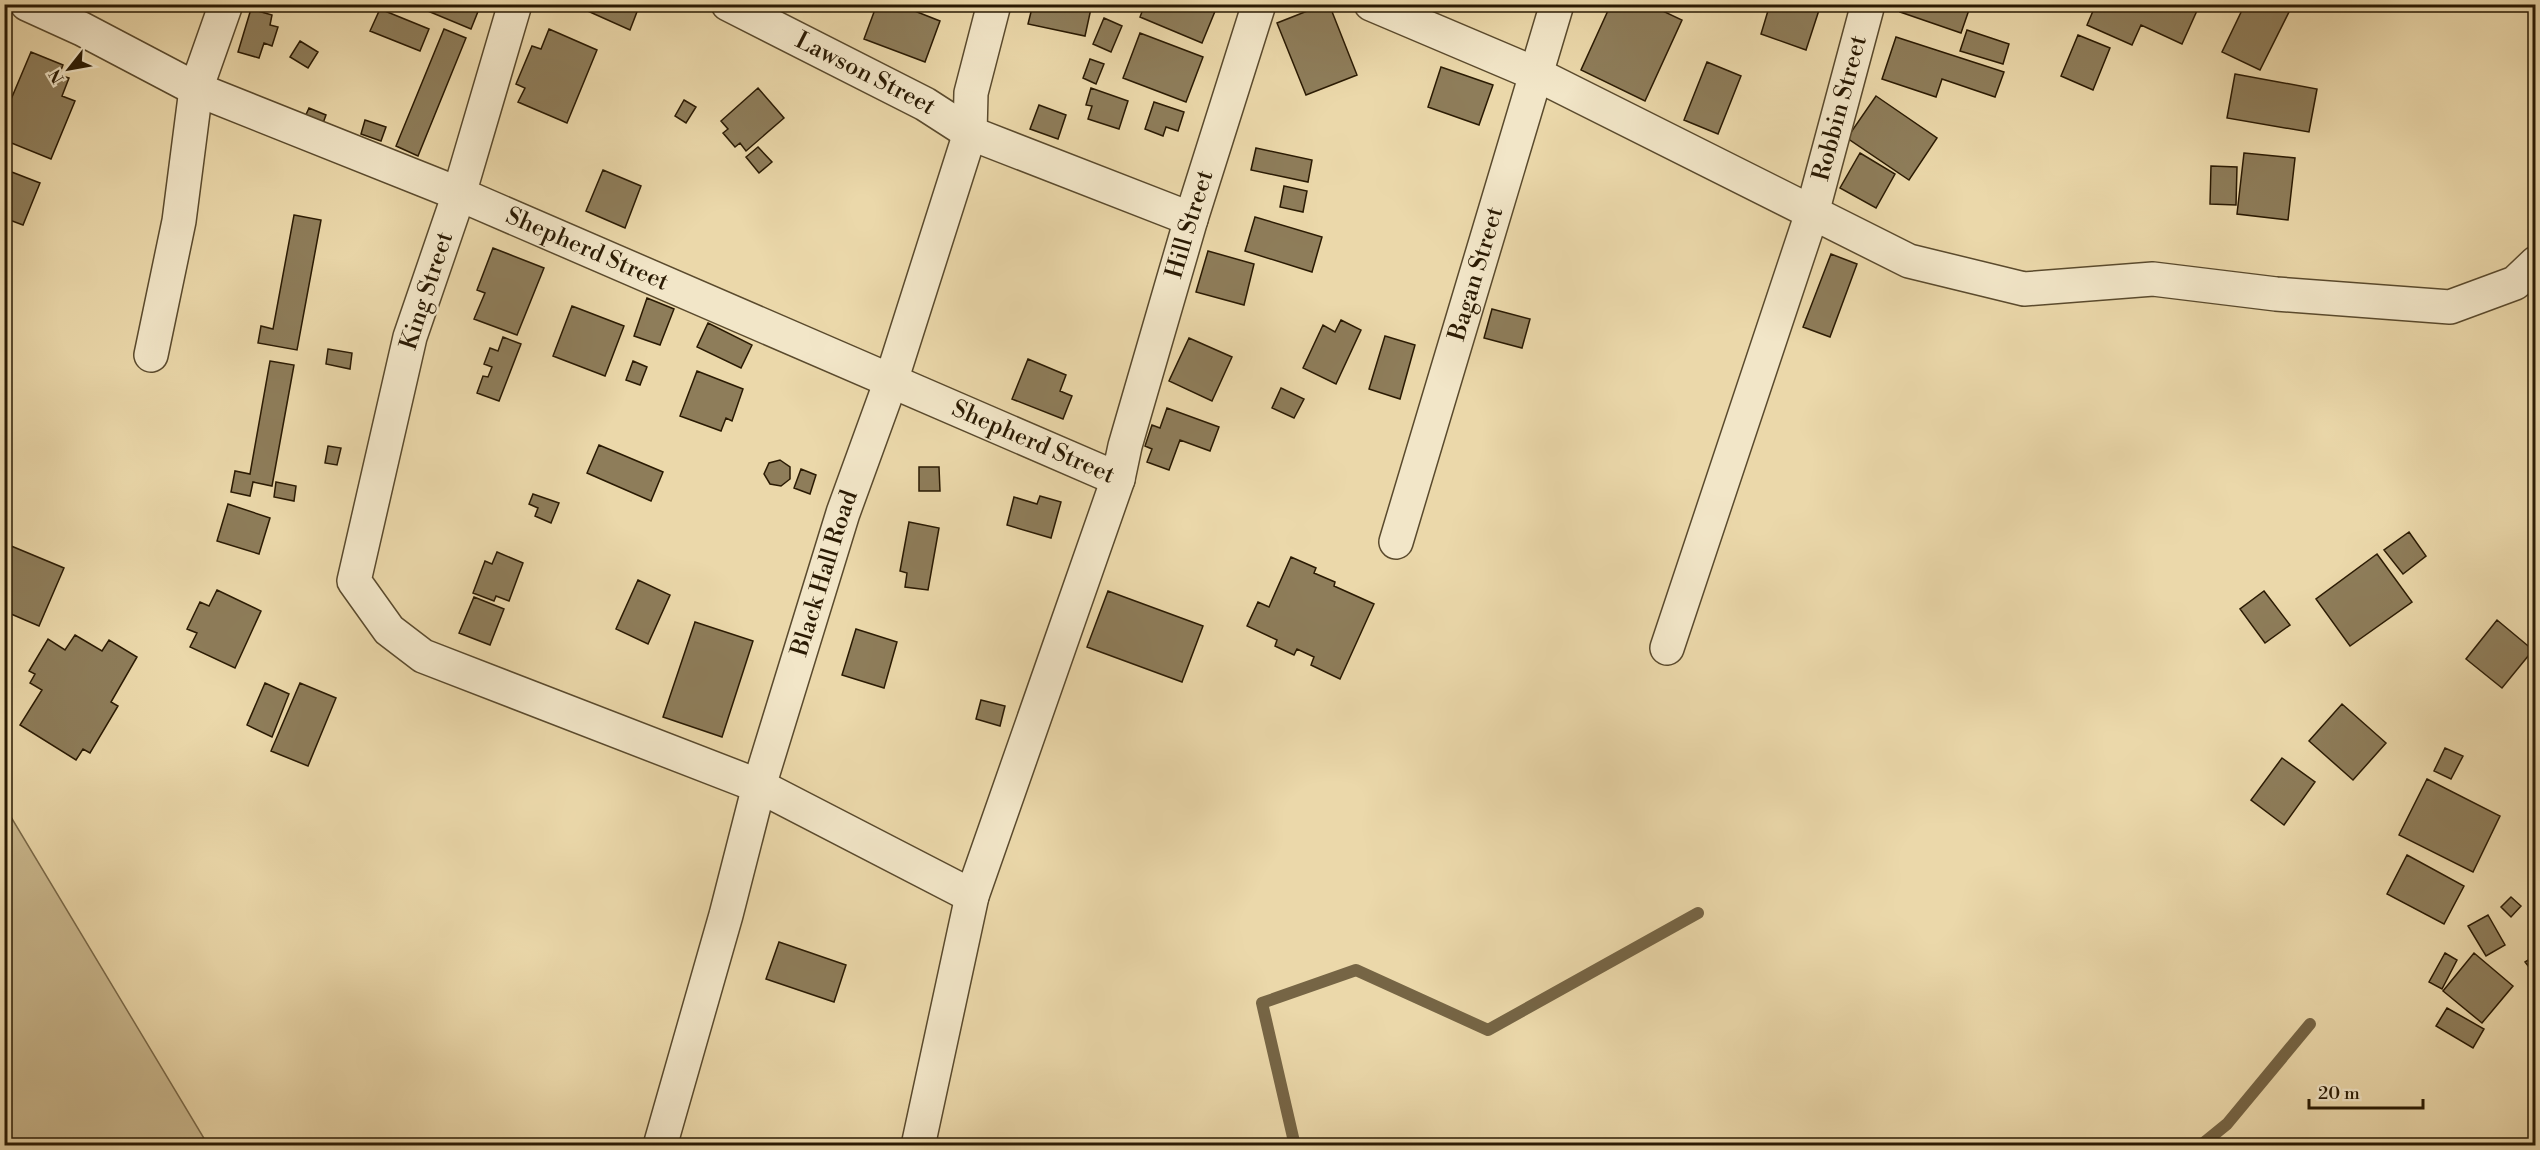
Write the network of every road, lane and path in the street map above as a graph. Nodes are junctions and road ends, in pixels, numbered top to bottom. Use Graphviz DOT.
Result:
graph roads {
  1 [pos="27,4"];
  2 [pos="226,4"];
  3 [pos="515,4"];
  4 [pos="728,4"];
  5 [pos="994,4"];
  6 [pos="1259,4"];
  7 [pos="1371,4"];
  8 [pos="1557,4"];
  9 [pos="1868,4"];
  10 [pos="1536,74"];
  11 [pos="196,90"];
  12 [pos="970,133"];
  13 [pos="459,194"];
  14 [pos="1812,213"];
  15 [pos="1191,219"];
  16 [pos="2535,263"];
  17 [pos="151,354"];
  18 [pos="891,381"];
  19 [pos="1125,446"];
  20 [pos="1118,479"];
  21 [pos="1396,542"];
  22 [pos="1668,648"];
  23 [pos="759,786"];
  24 [pos="972,896"];
  25 [pos="660,1146"];
  26 [pos="918,1146"];
  1 -- 11 [label="street, Shepherd Street"];
  2 -- 11 [label="street"];
  3 -- 13 [label="street, King Street"];
  4 -- 12 [label="street, Lawson Street"];
  5 -- 12 [label="street, Black Hall Road"];
  6 -- 15 [label="street, Hill Street"];
  7 -- 10 [label="street"];
  8 -- 10 [label="street, Bagan Street"];
  9 -- 14 [label="street, Robbin Street"];
  10 -- 14 [label="street"];
  10 -- 21 [label="street, Bagan Street"];
  11 -- 13 [label="street, Shepherd Street"];
  11 -- 17 [label="street"];
  12 -- 15 [label="street, Lawson Street"];
  12 -- 18 [label="street, Black Hall Road"];
  13 -- 18 [label="street, Shepherd Street"];
  13 -- 23 [label="street, King Street"];
  14 -- 16 [label="street"];
  14 -- 22 [label="street, Robbin Street"];
  15 -- 19 [label="street, Hill Street"];
  18 -- 20 [label="street, Shepherd Street"];
  18 -- 23 [label="street, Black Hall Road"];
  19 -- 20 [label="street, Shepherd Street"];
  20 -- 24 [label="street"];
  23 -- 24 [label="street"];
  23 -- 25 [label="street, Black Hall Road"];
  24 -- 26 [label="street"];
}
